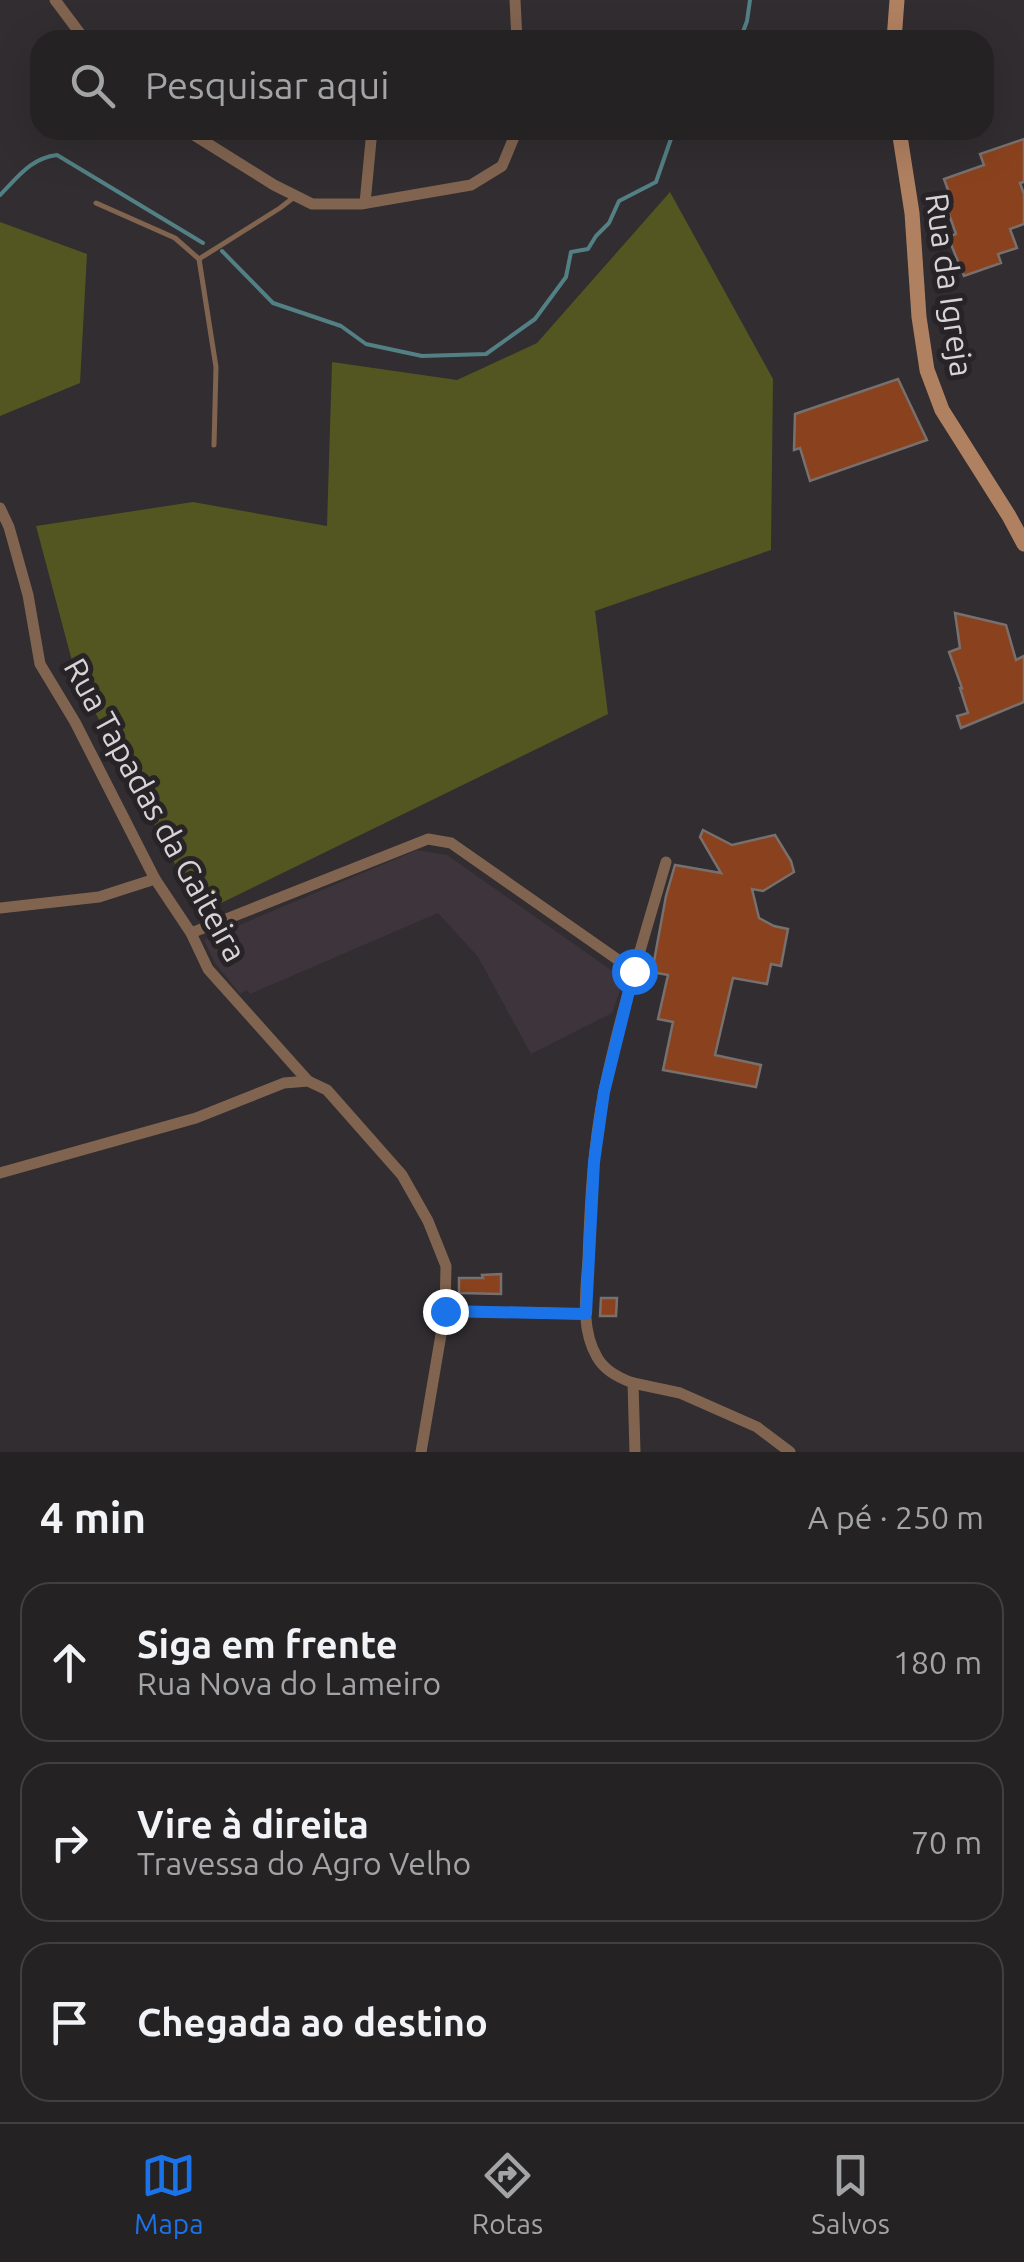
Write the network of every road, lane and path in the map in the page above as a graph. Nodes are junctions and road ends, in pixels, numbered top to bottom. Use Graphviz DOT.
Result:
graph roads {
  1 [pos="55,0"];
  2 [pos="515,0"];
  3 [pos="896,0"];
  4 [pos="78,30"];
  5 [pos="516,30"];
  6 [pos="894,30"];
  7 [pos="202,140"];
  8 [pos="371,140"];
  9 [pos="513,140"];
  10 [pos="901,140"];
  11 [pos="296,196"];
  12 [pos="366,203"];
  13 [pos="96,204"];
  14 [pos="200,260"];
  15 [pos="214,445"];
  16 [pos="0,508"];
  17 [pos="1024,544"];
  18 [pos="666,862"];
  19 [pos="155,880"];
  20 [pos="0,908"];
  21 [pos="191,933"];
  22 [pos="634,971"];
  23 [pos="308,1081"];
  24 [pos="0,1173"];
  25 [pos="445,1311"];
  26 [pos="586,1314"];
  27 [pos="633,1383"];
  28 [pos="422,1452"];
  29 [pos="635,1452"];
  30 [pos="790,1452"];
  1 -- 4 [label="street"];
  2 -- 5 [label="street"];
  3 -- 6 [label="main road"];
  7 -- 11 [label="street"];
  8 -- 12 [label="street"];
  9 -- 12 [label="street"];
  10 -- 17 [label="main road, Rua da Igreja"];
  11 -- 12 [label="street"];
  11 -- 14 [label="lane"];
  13 -- 14 [label="lane"];
  14 -- 15 [label="lane"];
  16 -- 19 [label="street, Rua Tapadas da Gaiteira"];
  18 -- 22 [label="street"];
  19 -- 20 [label="street"];
  19 -- 21 [label="street, Rua Tapadas da Gaiteira"];
  21 -- 22 [label="street"];
  21 -- 23 [label="street, Rua Tapadas da Gaiteira"];
  22 -- 26 [label="street"];
  23 -- 24 [label="street"];
  23 -- 25 [label="street, Rua Tapadas da Gaiteira"];
  25 -- 26 [label="street"];
  25 -- 28 [label="street, Rua Tapadas da Gaiteira"];
  26 -- 27 [label="street"];
  27 -- 29 [label="street"];
  27 -- 30 [label="street"];
}
